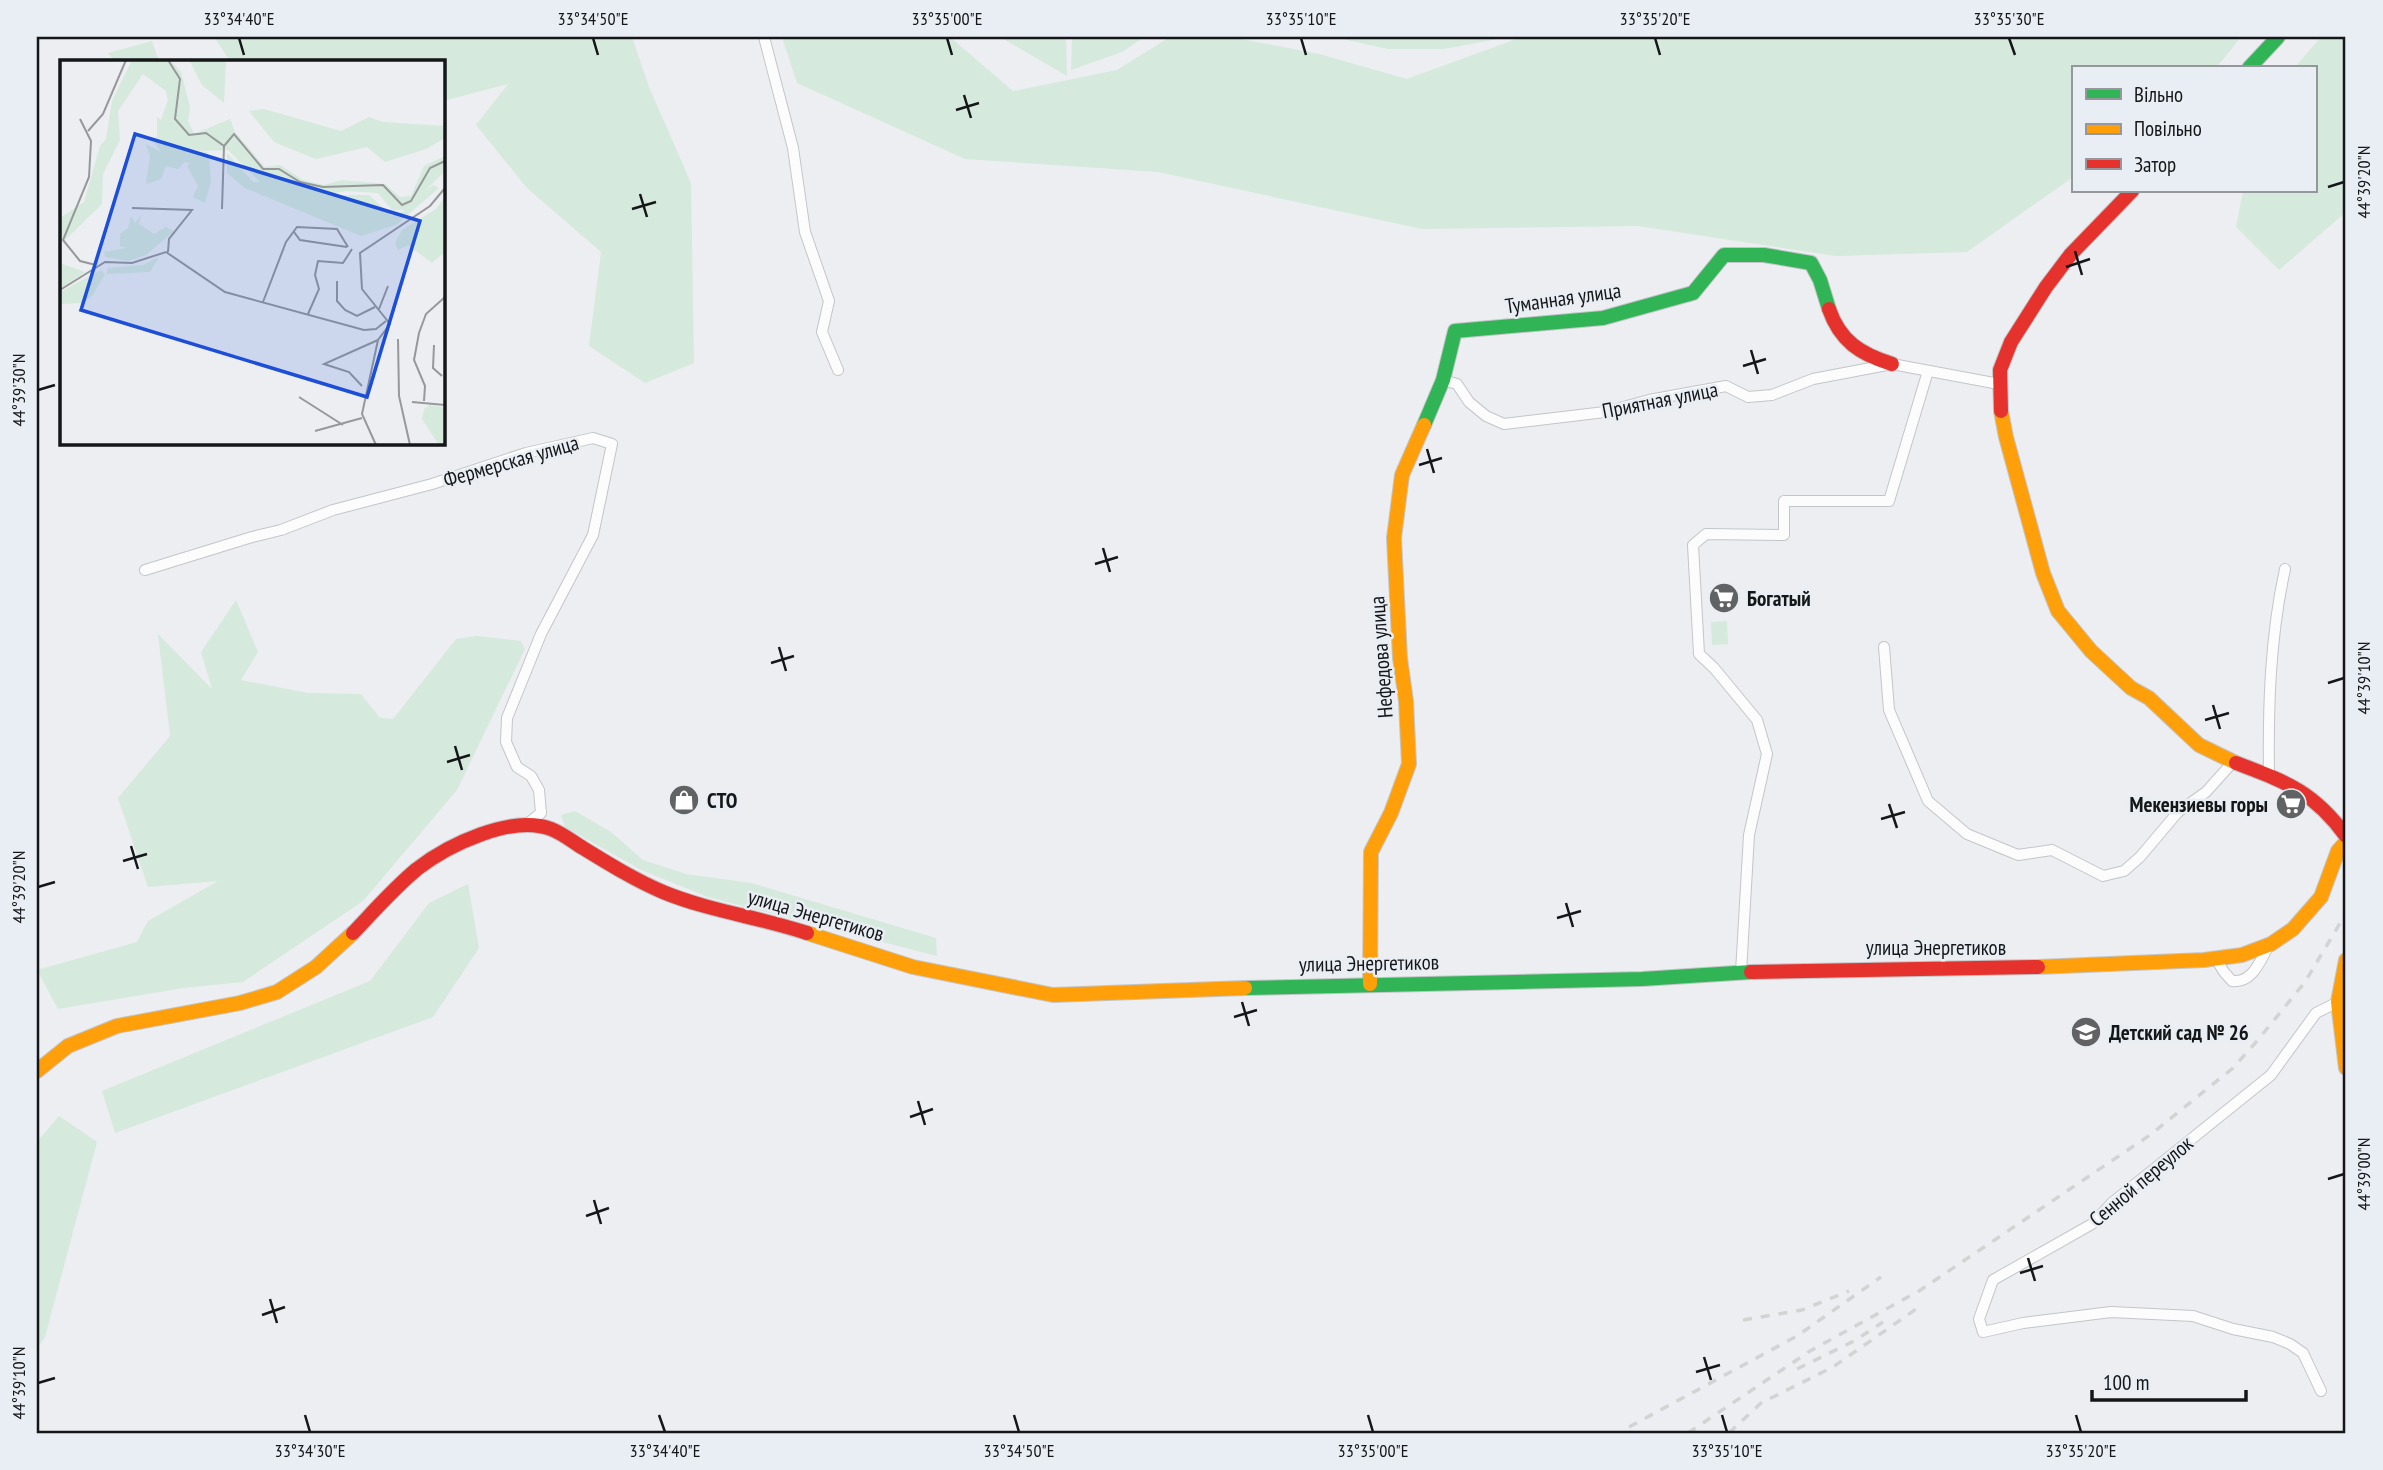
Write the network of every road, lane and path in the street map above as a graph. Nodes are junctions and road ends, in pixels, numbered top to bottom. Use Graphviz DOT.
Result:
graph roads {
  1 [pos="764,37"];
  2 [pos="2278,37"];
  3 [pos="2251,66"];
  4 [pos="2131,192"];
  5 [pos="1455,331"];
  6 [pos="1892,364"];
  7 [pos="838,370"];
  8 [pos="1928,371"];
  9 [pos="1443,380"];
  10 [pos="1999,384"];
  11 [pos="2285,569"];
  12 [pos="145,570"];
  13 [pos="1884,647"];
  14 [pos="2233,762"];
  15 [pos="2269,776"];
  16 [pos="527,824"];
  17 [pos="2346,839"];
  18 [pos="2269,945"];
  19 [pos="2216,959"];
  20 [pos="2346,960"];
  21 [pos="1741,972"];
  22 [pos="1370,984"];
  23 [pos="2338,1002"];
  24 [pos="2346,1068"];
  25 [pos="37,1071"];
  26 [pos="2321,1391"];
  1 -- 7 [label="street"];
  2 -- 3 [label="main road"];
  4 -- 10 [label="main road"];
  5 -- 6 [label="main road, Туманная улица"];
  5 -- 9 [label="main road, Нефедова улица"];
  6 -- 8 [label="street, Приятная улица"];
  6 -- 9 [label="street, Приятная улица"];
  8 -- 10 [label="street, Приятная улица"];
  8 -- 21 [label="street"];
  9 -- 22 [label="main road, Нефедова улица"];
  10 -- 14 [label="main road"];
  11 -- 15 [label="street"];
  12 -- 16 [label="street, Фермерская улица"];
  13 -- 14 [label="street"];
  14 -- 15 [label="main road"];
  15 -- 17 [label="main road"];
  16 -- 22 [label="main road, улица Энергетиков"];
  16 -- 25 [label="main road"];
  17 -- 18 [label="main road, улица Энергетиков"];
  18 -- 19 [label="main road, улица Энергетиков"];
  18 -- 19 [label="street"];
  19 -- 21 [label="main road, улица Энергетиков"];
  20 -- 23 [label="main road"];
  21 -- 22 [label="main road, улица Энергетиков"];
  23 -- 24 [label="main road"];
  23 -- 26 [label="street, Сенной переулок"];
}
